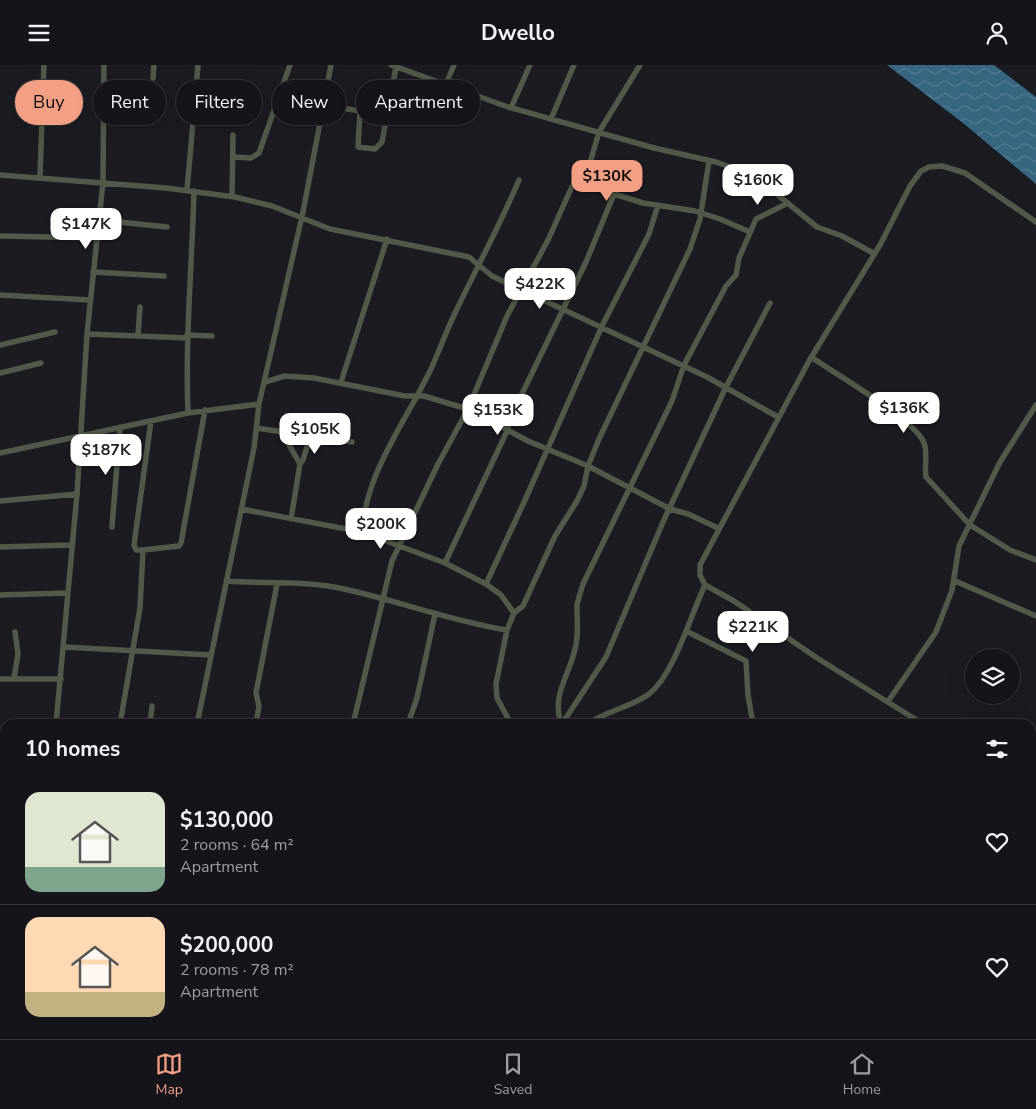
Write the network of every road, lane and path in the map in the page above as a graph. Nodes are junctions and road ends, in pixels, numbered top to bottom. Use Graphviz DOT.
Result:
graph roads {
  1 [pos="44,65"];
  2 [pos="104,65"];
  3 [pos="154,65"];
  4 [pos="198,65"];
  5 [pos="290,65"];
  6 [pos="331,65"];
  7 [pos="454,65"];
  8 [pos="530,65"];
  9 [pos="574,65"];
  10 [pos="640,65"];
  11 [pos="394,66"];
  12 [pos="153,78"];
  13 [pos="328,80"];
  14 [pos="434,80"];
  15 [pos="448,80"];
  16 [pos="480,97"];
  17 [pos="511,108"];
  18 [pos="346,109"];
  19 [pos="551,119"];
  20 [pos="319,125"];
  21 [pos="599,132"];
  22 [pos="233,135"];
  23 [pos="233,157"];
  24 [pos="709,161"];
  25 [pos="0,175"];
  26 [pos="40,176"];
  27 [pos="585,179"];
  28 [pos="520,180"];
  29 [pos="103,182"];
  30 [pos="190,190"];
  31 [pos="614,194"];
  32 [pos="232,196"];
  33 [pos="788,203"];
  34 [pos="658,205"];
  35 [pos="701,213"];
  36 [pos="302,217"];
  37 [pos="100,220"];
  38 [pos="1036,222"];
  39 [pos="167,227"];
  40 [pos="750,233"];
  41 [pos="0,236"];
  42 [pos="99,238"];
  43 [pos="388,239"];
  44 [pos="873,253"];
  45 [pos="479,263"];
  46 [pos="94,273"];
  47 [pos="164,276"];
  48 [pos="520,289"];
  49 [pos="0,295"];
  50 [pos="90,300"];
  51 [pos="770,303"];
  52 [pos="140,307"];
  53 [pos="562,309"];
  54 [pos="602,326"];
  55 [pos="54,332"];
  56 [pos="87,334"];
  57 [pos="138,335"];
  58 [pos="212,336"];
  59 [pos="187,337"];
  60 [pos="0,345"];
  61 [pos="644,347"];
  62 [pos="811,357"];
  63 [pos="41,363"];
  64 [pos="684,365"];
  65 [pos="0,373"];
  66 [pos="266,382"];
  67 [pos="341,382"];
  68 [pos="726,387"];
  69 [pos="415,397"];
  70 [pos="259,403"];
  71 [pos="1036,405"];
  72 [pos="468,409"];
  73 [pos="205,410"];
  74 [pos="188,413"];
  75 [pos="778,417"];
  76 [pos="152,421"];
  77 [pos="120,427"];
  78 [pos="256,428"];
  79 [pos="508,429"];
  80 [pos="311,435"];
  81 [pos="81,436"];
  82 [pos="352,442"];
  83 [pos="288,443"];
  84 [pos="547,449"];
  85 [pos="0,453"];
  86 [pos="300,464"];
  87 [pos="588,466"];
  88 [pos="630,490"];
  89 [pos="76,494"];
  90 [pos="0,501"];
  91 [pos="241,509"];
  92 [pos="670,509"];
  93 [pos="292,519"];
  94 [pos="970,525"];
  95 [pos="112,527"];
  96 [pos="718,528"];
  97 [pos="362,533"];
  98 [pos="70,545"];
  99 [pos="399,545"];
  100 [pos="0,547"];
  101 [pos="143,550"];
  102 [pos="1036,560"];
  103 [pos="445,563"];
  104 [pos="226,581"];
  105 [pos="955,581"];
  106 [pos="276,584"];
  107 [pos="486,584"];
  108 [pos="705,585"];
  109 [pos="67,593"];
  110 [pos="0,595"];
  111 [pos="382,599"];
  112 [pos="514,613"];
  113 [pos="435,614"];
  114 [pos="1036,616"];
  115 [pos="507,630"];
  116 [pos="686,631"];
  117 [pos="15,632"];
  118 [pos="64,647"];
  119 [pos="131,651"];
  120 [pos="211,655"];
  121 [pos="14,678"];
  122 [pos="0,679"];
  123 [pos="61,679"];
  124 [pos="889,700"];
  125 [pos="152,706"];
  126 [pos="57,719"];
  127 [pos="121,719"];
  128 [pos="151,719"];
  129 [pos="198,719"];
  130 [pos="257,719"];
  131 [pos="354,719"];
  132 [pos="409,719"];
  133 [pos="508,719"];
  134 [pos="561,719"];
  135 [pos="565,719"];
  136 [pos="594,719"];
  137 [pos="752,719"];
  138 [pos="916,719"];
  1 -- 26 [label="street"];
  2 -- 29 [label="street"];
  3 -- 12 [label="street"];
  4 -- 30 [label="street"];
  5 -- 23 [label="street"];
  6 -- 13 [label="street"];
  7 -- 15 [label="street"];
  8 -- 17 [label="street"];
  9 -- 19 [label="street"];
  10 -- 21 [label="street"];
  11 -- 14 [label="street"];
  11 -- 18 [label="street"];
  16 -- 17 [label="street"];
  17 -- 19 [label="street"];
  19 -- 21 [label="street"];
  20 -- 36 [label="street"];
  21 -- 24 [label="street"];
  21 -- 27 [label="street"];
  22 -- 23 [label="street"];
  23 -- 32 [label="street"];
  24 -- 33 [label="street"];
  24 -- 35 [label="street"];
  25 -- 26 [label="street"];
  26 -- 29 [label="street"];
  27 -- 31 [label="street"];
  27 -- 48 [label="street"];
  28 -- 45 [label="street"];
  29 -- 30 [label="street"];
  29 -- 37 [label="street"];
  30 -- 32 [label="street"];
  30 -- 59 [label="street"];
  31 -- 34 [label="street"];
  31 -- 53 [label="street"];
  32 -- 36 [label="street"];
  33 -- 40 [label="street"];
  33 -- 44 [label="street"];
  34 -- 35 [label="street"];
  34 -- 54 [label="street"];
  35 -- 40 [label="street"];
  35 -- 61 [label="street"];
  36 -- 43 [label="street"];
  36 -- 66 [label="street"];
  37 -- 39 [label="street"];
  37 -- 42 [label="street"];
  38 -- 44 [label="street"];
  40 -- 64 [label="street"];
  41 -- 42 [label="street"];
  42 -- 46 [label="street"];
  43 -- 45 [label="street"];
  43 -- 67 [label="street"];
  44 -- 62 [label="street"];
  45 -- 48 [label="street"];
  45 -- 69 [label="street"];
  46 -- 47 [label="street"];
  46 -- 50 [label="street"];
  48 -- 53 [label="street"];
  48 -- 72 [label="street"];
  49 -- 50 [label="street"];
  50 -- 56 [label="street"];
  51 -- 68 [label="street"];
  52 -- 57 [label="street"];
  53 -- 54 [label="street"];
  53 -- 79 [label="street"];
  54 -- 61 [label="street"];
  54 -- 84 [label="street"];
  55 -- 60 [label="street"];
  56 -- 57 [label="street"];
  56 -- 81 [label="street"];
  57 -- 59 [label="street"];
  58 -- 59 [label="street"];
  59 -- 74 [label="street"];
  61 -- 64 [label="street"];
  61 -- 87 [label="street"];
  62 -- 75 [label="street"];
  62 -- 94 [label="street"];
  63 -- 65 [label="street"];
  64 -- 68 [label="street"];
  64 -- 88 [label="street"];
  66 -- 67 [label="street"];
  66 -- 70 [label="street"];
  67 -- 69 [label="street"];
  68 -- 75 [label="street"];
  68 -- 92 [label="street"];
  69 -- 72 [label="street"];
  69 -- 97 [label="street"];
  70 -- 73 [label="street"];
  70 -- 78 [label="street"];
  71 -- 94 [label="street"];
  72 -- 79 [label="street"];
  72 -- 99 [label="street"];
  73 -- 74 [label="street"];
  73 -- 101 [label="street"];
  74 -- 76 [label="street"];
  75 -- 96 [label="street"];
  76 -- 77 [label="street"];
  76 -- 101 [label="street"];
  77 -- 81 [label="street"];
  77 -- 95 [label="street"];
  78 -- 80 [label="street"];
  78 -- 91 [label="street"];
  79 -- 84 [label="street"];
  79 -- 103 [label="street"];
  80 -- 82 [label="street"];
  80 -- 86 [label="street"];
  81 -- 85 [label="street"];
  81 -- 89 [label="street"];
  83 -- 86 [label="street"];
  84 -- 87 [label="street"];
  84 -- 107 [label="street"];
  86 -- 93 [label="street"];
  87 -- 88 [label="street"];
  87 -- 112 [label="street"];
  88 -- 92 [label="street"];
  88 -- 134 [label="street"];
  89 -- 90 [label="street"];
  89 -- 98 [label="street"];
  91 -- 93 [label="street"];
  91 -- 104 [label="street"];
  92 -- 96 [label="street"];
  92 -- 135 [label="street"];
  93 -- 97 [label="street"];
  94 -- 102 [label="street"];
  94 -- 105 [label="street"];
  96 -- 108 [label="street"];
  97 -- 99 [label="street"];
  98 -- 100 [label="street"];
  98 -- 109 [label="street"];
  99 -- 103 [label="street"];
  99 -- 111 [label="street"];
  101 -- 119 [label="street"];
  103 -- 107 [label="street"];
  104 -- 106 [label="street"];
  104 -- 120 [label="street"];
  105 -- 114 [label="street"];
  105 -- 124 [label="street"];
  106 -- 111 [label="street"];
  106 -- 130 [label="street"];
  107 -- 112 [label="street"];
  108 -- 116 [label="street"];
  108 -- 124 [label="street"];
  109 -- 110 [label="street"];
  109 -- 118 [label="street"];
  111 -- 113 [label="street"];
  111 -- 131 [label="street"];
  112 -- 115 [label="street"];
  113 -- 115 [label="street"];
  113 -- 132 [label="street"];
  115 -- 133 [label="street"];
  116 -- 136 [label="street"];
  116 -- 137 [label="street"];
  117 -- 121 [label="street"];
  118 -- 119 [label="street"];
  118 -- 123 [label="street"];
  119 -- 120 [label="street"];
  119 -- 127 [label="street"];
  120 -- 129 [label="street"];
  121 -- 122 [label="street"];
  121 -- 123 [label="street"];
  123 -- 126 [label="street"];
  124 -- 138 [label="street"];
  125 -- 128 [label="street"];
}
